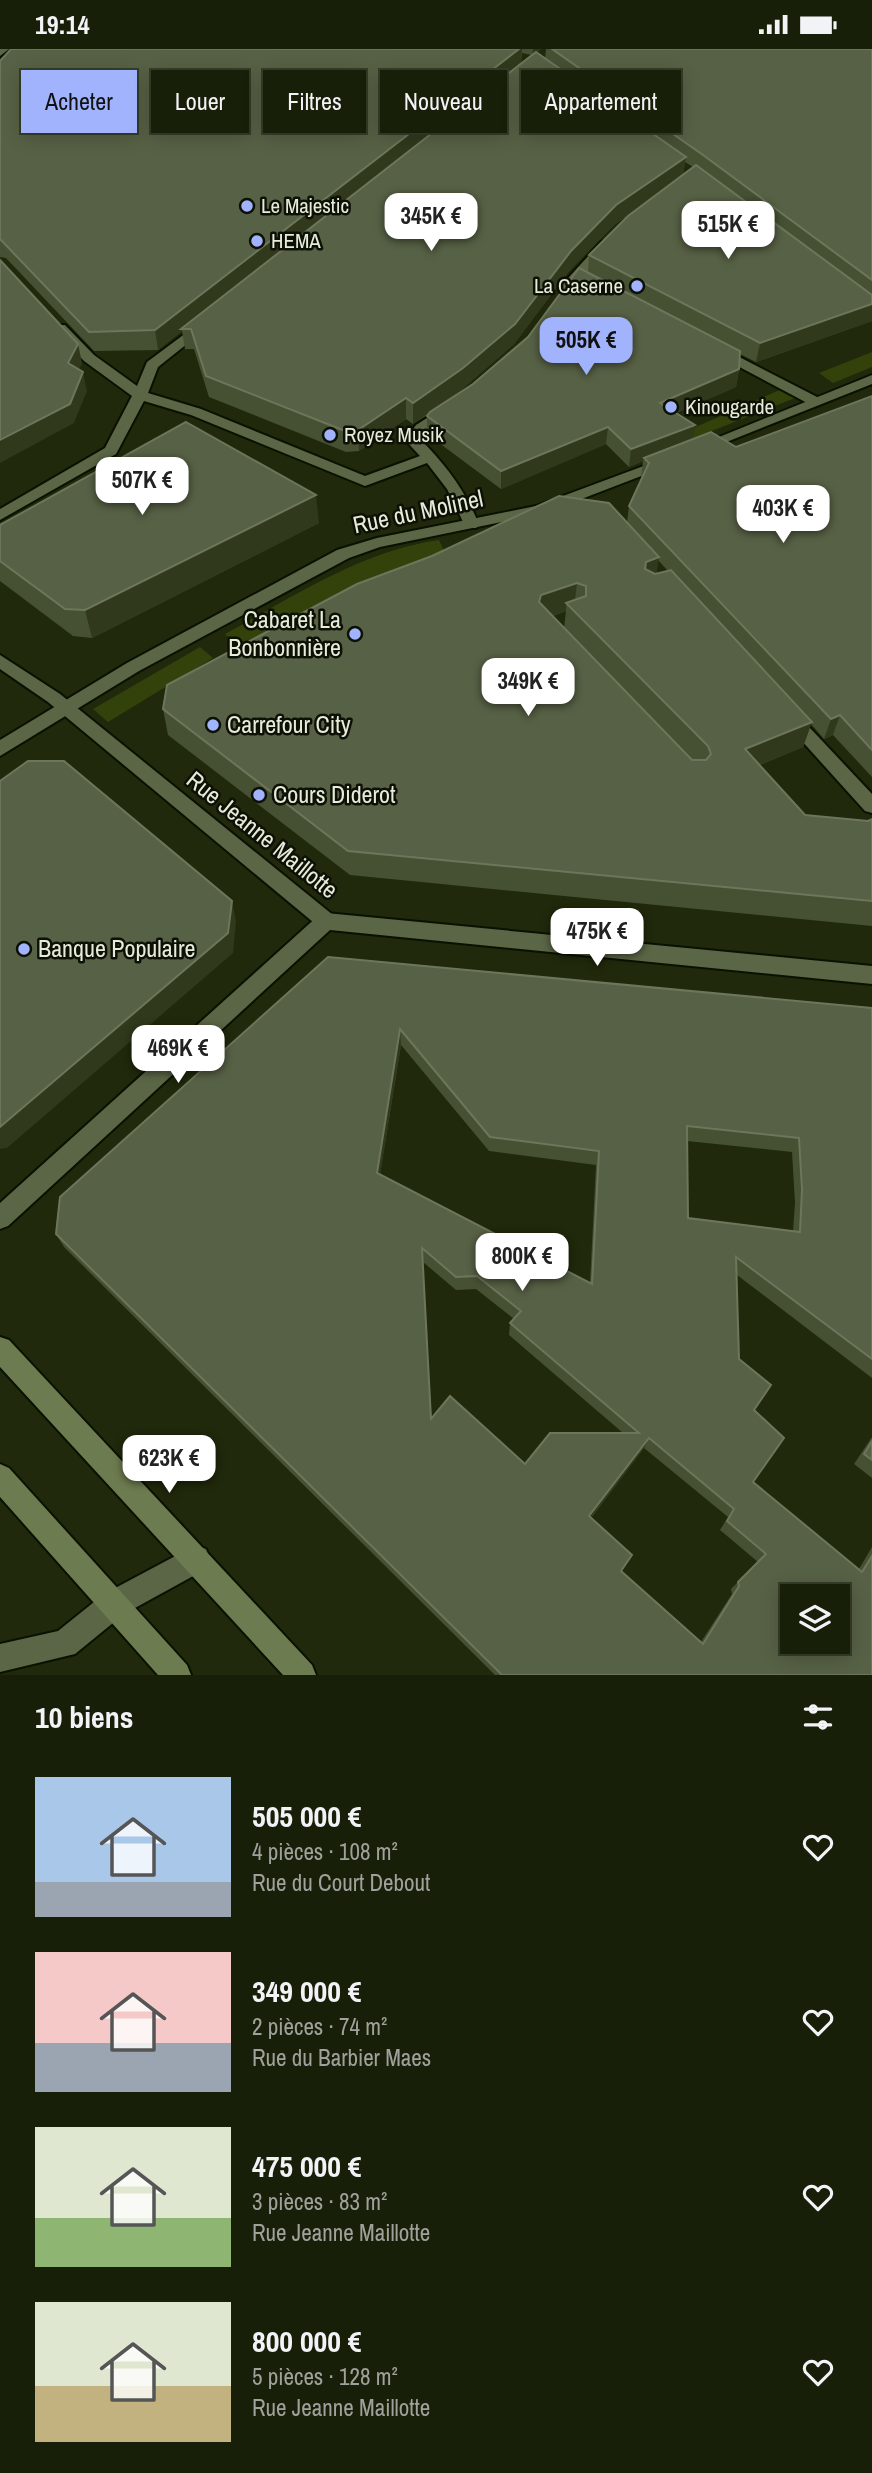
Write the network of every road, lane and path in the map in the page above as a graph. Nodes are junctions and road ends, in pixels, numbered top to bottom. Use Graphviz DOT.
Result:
graph roads {
  1 [pos="4,49"];
  2 [pos="0,54"];
  3 [pos="611,239"];
  4 [pos="560,297"];
  5 [pos="217,313"];
  6 [pos="53,320"];
  7 [pos="705,344"];
  8 [pos="872,379"];
  9 [pos="140,395"];
  10 [pos="460,401"];
  11 [pos="816,402"];
  12 [pos="430,457"];
  13 [pos="585,494"];
  14 [pos="599,509"];
  15 [pos="0,515"];
  16 [pos="471,525"];
  17 [pos="0,661"];
  18 [pos="780,706"];
  19 [pos="66,708"];
  20 [pos="0,749"];
  21 [pos="872,806"];
  22 [pos="326,921"];
  23 [pos="872,975"];
  24 [pos="0,1218"];
  25 [pos="0,1349"];
  26 [pos="0,1477"];
  27 [pos="196,1559"];
  28 [pos="114,1604"];
  29 [pos="0,1658"];
  30 [pos="177,1675"];
  31 [pos="302,1675"];
  1 -- 2 [label="street"];
  3 -- 4 [label="street"];
  5 -- 9 [label="street"];
  6 -- 9 [label="street"];
  7 -- 11 [label="street"];
  8 -- 11 [label="street, Rue du Molinel"];
  9 -- 12 [label="street"];
  9 -- 15 [label="street"];
  10 -- 12 [label="street"];
  11 -- 13 [label="street, Rue du Molinel"];
  12 -- 16 [label="street"];
  13 -- 14 [label="street"];
  13 -- 16 [label="street, Rue du Molinel"];
  16 -- 19 [label="street, Rue du Molinel"];
  17 -- 19 [label="street, Rue Jeanne Maillotte"];
  18 -- 21 [label="street"];
  19 -- 20 [label="street, Rue du Molinel"];
  19 -- 22 [label="street, Rue Jeanne Maillotte"];
  22 -- 23 [label="street, Rue Jeanne Maillotte"];
  22 -- 24 [label="street"];
  25 -- 27 [label="main road"];
  26 -- 28 [label="main road"];
  27 -- 28 [label="street"];
  27 -- 31 [label="main road"];
  28 -- 29 [label="street"];
  28 -- 30 [label="main road"];
}
